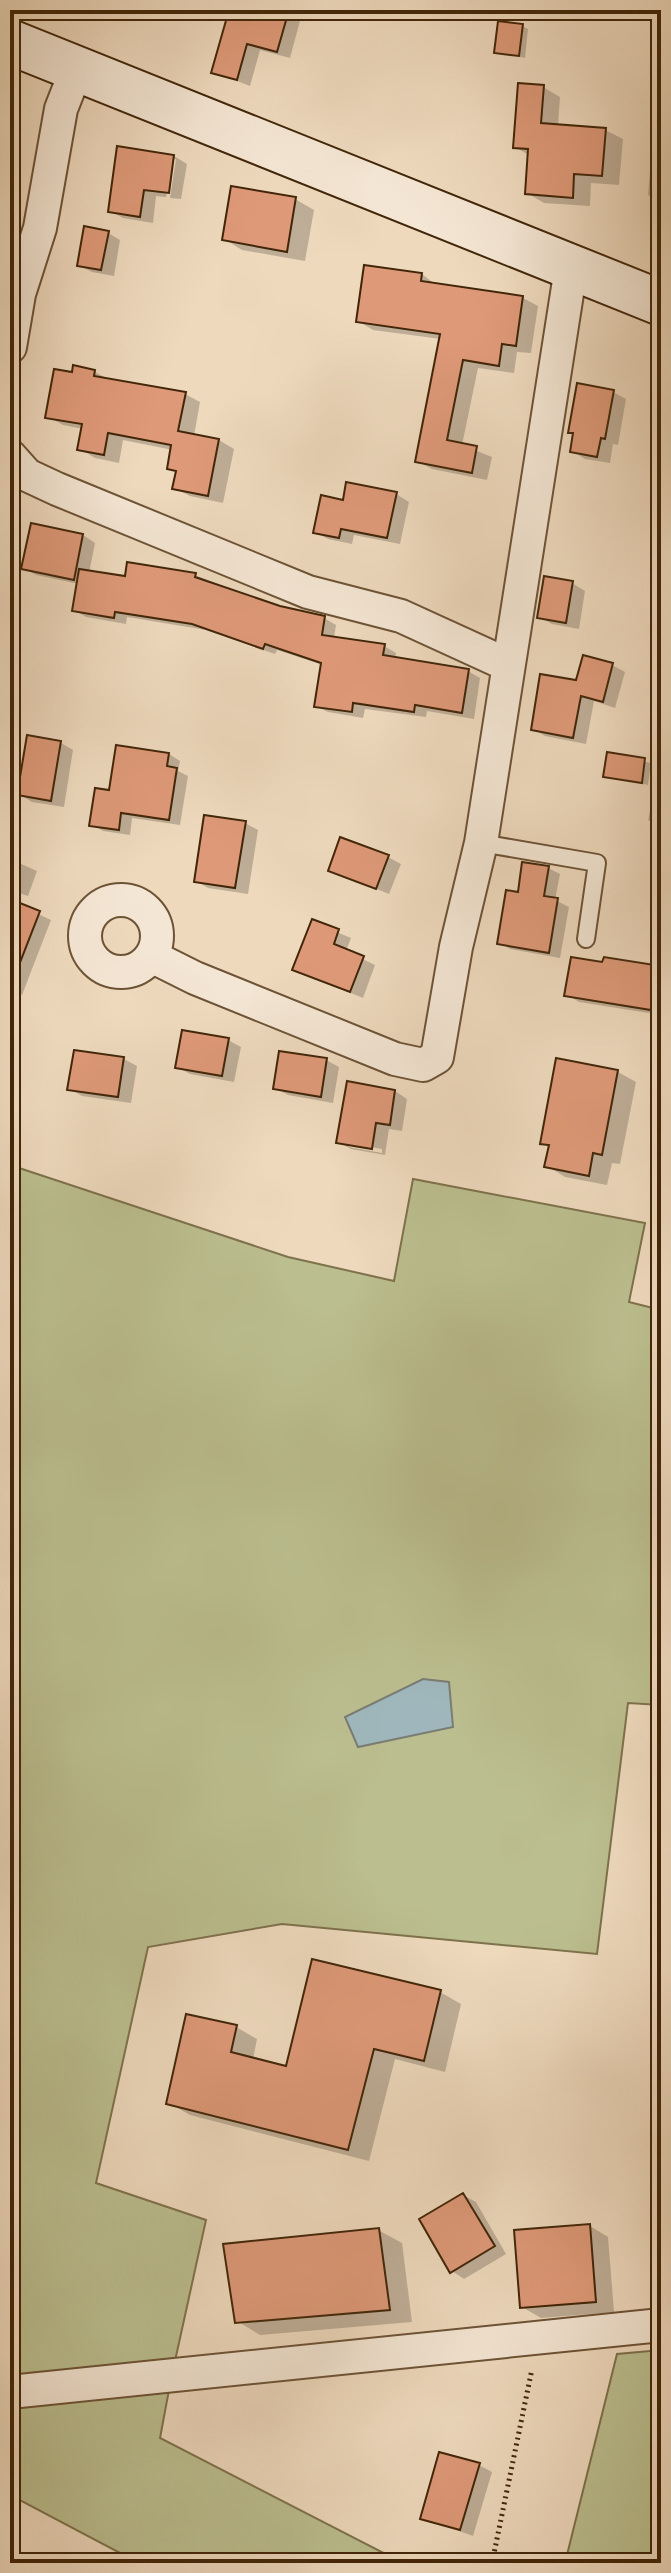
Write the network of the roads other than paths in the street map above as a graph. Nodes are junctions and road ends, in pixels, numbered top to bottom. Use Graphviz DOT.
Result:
graph roads {
  1 [pos="10,42"];
  2 [pos="77,68"];
  3 [pos="571,268"];
  4 [pos="661,303"];
  5 [pos="10,347"];
  6 [pos="10,456"];
  7 [pos="508,665"];
  8 [pos="481,843"];
  9 [pos="586,939"];
  10 [pos="151,956"];
  11 [pos="661,2325"];
  12 [pos="10,2392"];
  1 -- 2 [label="street"];
  2 -- 3 [label="street"];
  2 -- 5 [label="street"];
  3 -- 4 [label="street"];
  3 -- 7 [label="street"];
  6 -- 7 [label="street"];
  7 -- 8 [label="street"];
  8 -- 9 [label="lane"];
  8 -- 10 [label="street"];
  11 -- 12 [label="street"];
}
